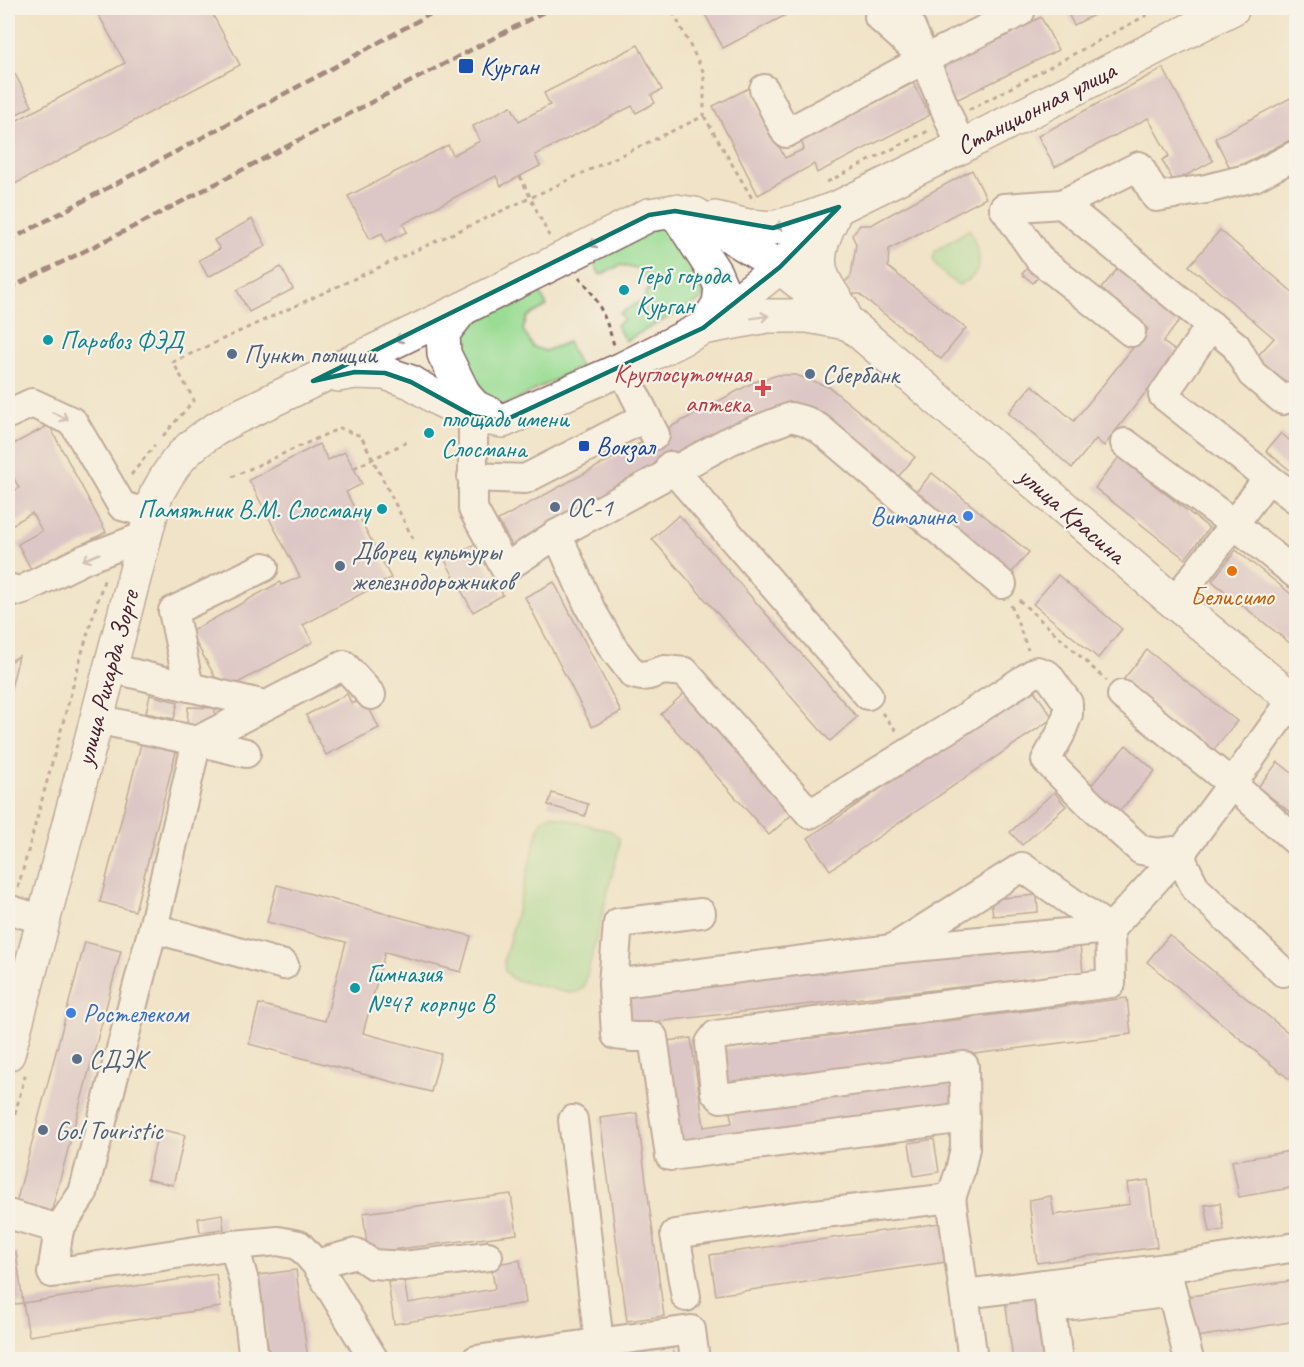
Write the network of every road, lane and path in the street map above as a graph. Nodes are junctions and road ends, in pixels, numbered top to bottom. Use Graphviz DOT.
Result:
graph roads {
  1 [pos="671,8"];
  2 [pos="1160,8"];
  3 [pos="1233,8"];
  4 [pos="891,12"];
  5 [pos="1020,12"];
  6 [pos="925,59"];
  7 [pos="764,89"];
  8 [pos="705,116"];
  9 [pos="955,134"];
  10 [pos="1296,155"];
  11 [pos="520,176"];
  12 [pos="829,197"];
  13 [pos="530,198"];
  14 [pos="762,200"];
  15 [pos="1062,204"];
  16 [pos="673,213"];
  17 [pos="561,260"];
  18 [pos="780,267"];
  19 [pos="462,309"];
  20 [pos="850,324"];
  21 [pos="1210,325"];
  22 [pos="703,328"];
  23 [pos="1131,332"];
  24 [pos="622,369"];
  25 [pos="313,381"];
  26 [pos="1296,395"];
  27 [pos="8,414"];
  28 [pos="488,419"];
  29 [pos="409,441"];
  30 [pos="1125,443"];
  31 [pos="373,459"];
  32 [pos="354,468"];
  33 [pos="672,469"];
  34 [pos="232,477"];
  35 [pos="472,477"];
  36 [pos="1268,478"];
  37 [pos="115,494"];
  38 [pos="1296,499"];
  39 [pos="1234,524"];
  40 [pos="148,525"];
  41 [pos="557,534"];
  42 [pos="413,538"];
  43 [pos="264,567"];
  44 [pos="1296,574"];
  45 [pos="1002,584"];
  46 [pos="8,588"];
  47 [pos="1174,602"];
  48 [pos="83,649"];
  49 [pos="110,668"];
  50 [pos="1037,671"];
  51 [pos="189,687"];
  52 [pos="371,695"];
  53 [pos="868,695"];
  54 [pos="1122,695"];
  55 [pos="1295,701"];
  56 [pos="265,705"];
  57 [pos="97,718"];
  58 [pos="197,741"];
  59 [pos="912,750"];
  60 [pos="246,753"];
  61 [pos="1232,784"];
  62 [pos="1296,841"];
  63 [pos="1183,850"];
  64 [pos="9,909"];
  65 [pos="701,913"];
  66 [pos="43,920"];
  67 [pos="153,928"];
  68 [pos="1110,928"];
  69 [pos="892,949"];
  70 [pos="284,965"];
  71 [pos="1292,971"];
  72 [pos="613,984"];
  73 [pos="8,1054"];
  74 [pos="965,1119"];
  75 [pos="573,1120"];
  76 [pos="951,1198"];
  77 [pos="8,1214"];
  78 [pos="59,1229"];
  79 [pos="234,1245"];
  80 [pos="1296,1247"];
  81 [pos="488,1256"];
  82 [pos="316,1264"];
  83 [pos="1169,1280"];
  84 [pos="965,1294"];
  85 [pos="1048,1296"];
  86 [pos="686,1297"];
  87 [pos="600,1351"];
  88 [pos="254,1359"];
  89 [pos="374,1359"];
  90 [pos="476,1359"];
  91 [pos="695,1359"];
  92 [pos="973,1359"];
  93 [pos="1058,1359"];
  94 [pos="1189,1359"];
  1 -- 8 [label="path"];
  2 -- 9 [label="path"];
  3 -- 9 [label="main road, Станционная улица"];
  4 -- 6 [label="street"];
  5 -- 6 [label="street"];
  6 -- 7 [label="street"];
  6 -- 9 [label="street"];
  8 -- 13 [label="path"];
  8 -- 14 [label="path"];
  9 -- 12 [label="main road, Станционная улица"];
  9 -- 12 [label="path"];
  10 -- 15 [label="street"];
  11 -- 13 [label="path"];
  12 -- 16 [label="main road, Станционная улица, one-way"];
  12 -- 18 [label="main road, Станционная улица"];
  12 -- 20 [label="main road"];
  13 -- 17 [label="path"];
  13 -- 37 [label="path"];
  15 -- 21 [label="street"];
  15 -- 23 [label="street"];
  16 -- 17 [label="main road, one-way"];
  16 -- 18 [label="main road"];
  16 -- 22 [label="main road"];
  17 -- 19 [label="main road"];
  17 -- 24 [label="path"];
  18 -- 20 [label="main road, улица Красина"];
  18 -- 22 [label="main road, Станционная улица"];
  19 -- 25 [label="main road, one-way"];
  19 -- 28 [label="main road"];
  22 -- 20 [label="main road, one-way"];
  20 -- 47 [label="main road, улица Красина"];
  21 -- 26 [label="street"];
  21 -- 36 [label="street"];
  22 -- 24 [label="main road, Станционная улица"];
  24 -- 28 [label="main road, Станционная улица"];
  24 -- 35 [label="street"];
  25 -- 28 [label="main road"];
  25 -- 40 [label="main road, улица Рихарда Зорге"];
  27 -- 37 [label="street, one-way"];
  28 -- 35 [label="street"];
  29 -- 31 [label="path"];
  30 -- 39 [label="street"];
  31 -- 32 [label="path"];
  31 -- 34 [label="path"];
  31 -- 42 [label="path"];
  33 -- 41 [label="street"];
  33 -- 45 [label="street"];
  33 -- 53 [label="street"];
  35 -- 41 [label="street"];
  36 -- 38 [label="street"];
  36 -- 39 [label="street"];
  37 -- 40 [label="street"];
  39 -- 44 [label="street"];
  39 -- 47 [label="street"];
  40 -- 46 [label="street, one-way"];
  40 -- 49 [label="main road, улица Рихарда Зорге"];
  41 -- 59 [label="street"];
  43 -- 51 [label="street"];
  45 -- 50 [label="path"];
  45 -- 54 [label="path"];
  47 -- 55 [label="main road, улица Красина"];
  48 -- 64 [label="path"];
  49 -- 51 [label="street"];
  49 -- 57 [label="main road, улица Рихарда Зорге"];
  50 -- 59 [label="street"];
  50 -- 63 [label="street"];
  51 -- 56 [label="street"];
  52 -- 56 [label="street"];
  53 -- 59 [label="path"];
  54 -- 61 [label="street"];
  55 -- 61 [label="street"];
  56 -- 58 [label="street"];
  57 -- 58 [label="street"];
  57 -- 66 [label="main road, улица Рихарда Зорге"];
  58 -- 60 [label="street"];
  58 -- 67 [label="street"];
  61 -- 62 [label="street"];
  61 -- 63 [label="street"];
  63 -- 68 [label="street"];
  63 -- 71 [label="street"];
  64 -- 66 [label="street"];
  65 -- 72 [label="street"];
  66 -- 73 [label="main road, улица Рихарда Зорге"];
  67 -- 70 [label="street"];
  67 -- 78 [label="street"];
  68 -- 69 [label="street"];
  68 -- 69 [label="street"];
  68 -- 74 [label="street"];
  69 -- 72 [label="street"];
  72 -- 74 [label="street"];
  74 -- 76 [label="street"];
  75 -- 87 [label="street"];
  76 -- 84 [label="street"];
  76 -- 86 [label="street"];
  77 -- 78 [label="street"];
  78 -- 79 [label="street"];
  79 -- 82 [label="street"];
  79 -- 88 [label="street"];
  80 -- 83 [label="street"];
  81 -- 82 [label="street"];
  82 -- 89 [label="street"];
  83 -- 85 [label="street"];
  83 -- 94 [label="street"];
  84 -- 85 [label="street"];
  84 -- 92 [label="street"];
  85 -- 93 [label="street"];
  87 -- 90 [label="street"];
  87 -- 91 [label="street"];
}
